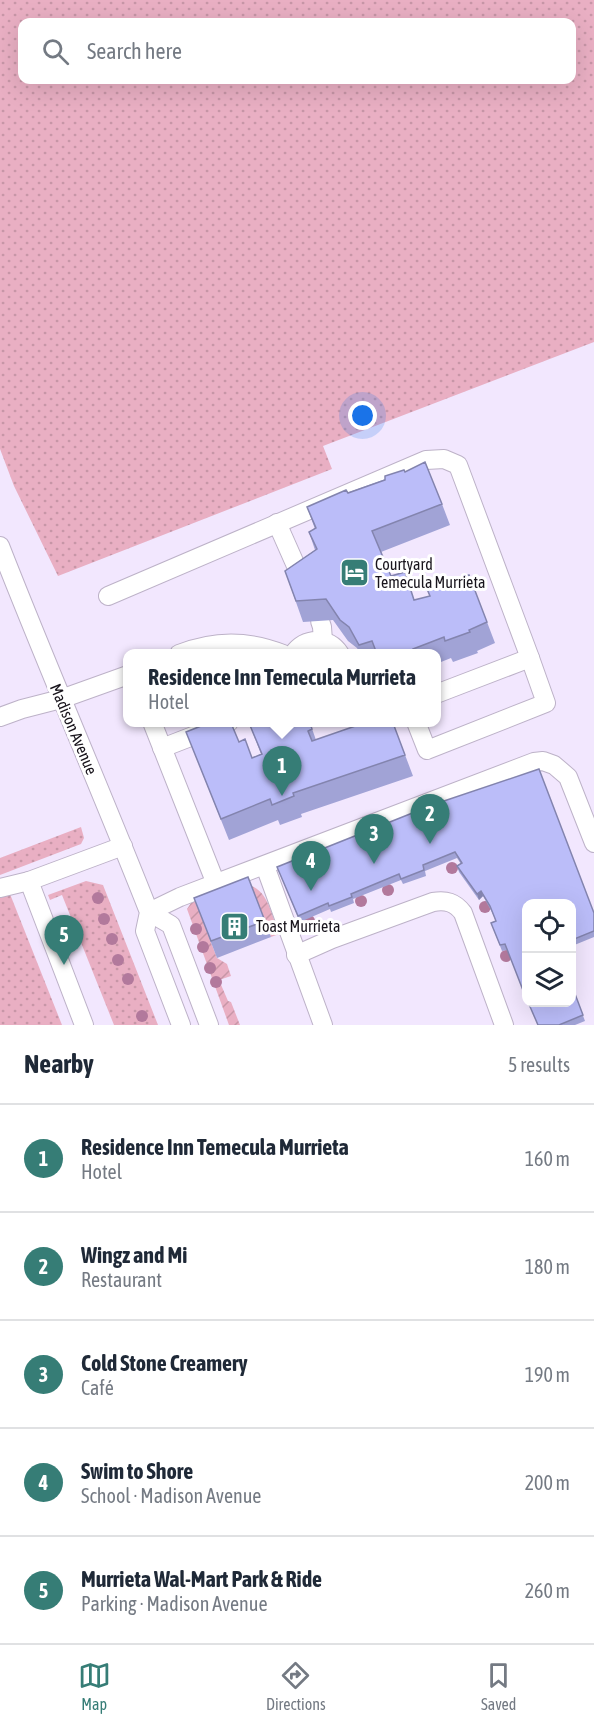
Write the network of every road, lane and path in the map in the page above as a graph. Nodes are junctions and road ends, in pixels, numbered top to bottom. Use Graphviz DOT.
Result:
graph roads {
  1 [pos="277,524"];
  2 [pos="0,546"];
  3 [pos="304,584"];
  4 [pos="108,596"];
  5 [pos="320,621"];
  6 [pos="323,641"];
  7 [pos="192,649"];
  8 [pos="270,649"];
  9 [pos="299,649"];
  10 [pos="336,649"];
  11 [pos="530,658"];
  12 [pos="123,677"];
  13 [pos="441,692"];
  14 [pos="61,699"];
  15 [pos="0,717"];
  16 [pos="154,727"];
  17 [pos="219,727"];
  18 [pos="418,727"];
  19 [pos="162,748"];
  20 [pos="594,843"];
  21 [pos="123,846"];
  22 [pos="265,866"];
  23 [pos="29,881"];
  24 [pos="216,884"];
  25 [pos="0,888"];
  26 [pos="149,912"];
  27 [pos="296,955"];
  28 [pos="84,1025"];
  29 [pos="181,1025"];
  30 [pos="209,1025"];
  31 [pos="323,1025"];
  32 [pos="504,1025"];
  1 -- 3 [label="street"];
  1 -- 4 [label="street"];
  1 -- 11 [label="street"];
  2 -- 14 [label="street, Madison Avenue"];
  5 -- 6 [label="street"];
  6 -- 9 [label="street"];
  6 -- 10 [label="street"];
  7 -- 8 [label="street"];
  11 -- 13 [label="street"];
  11 -- 18 [label="street"];
  12 -- 14 [label="street"];
  14 -- 15 [label="street"];
  14 -- 21 [label="street, Madison Avenue"];
  16 -- 19 [label="street"];
  17 -- 19 [label="street"];
  19 -- 24 [label="street"];
  20 -- 22 [label="street"];
  21 -- 23 [label="street"];
  21 -- 26 [label="street, Madison Avenue"];
  22 -- 24 [label="street"];
  22 -- 27 [label="street"];
  23 -- 25 [label="street"];
  23 -- 28 [label="street"];
  24 -- 26 [label="street"];
  26 -- 29 [label="street, Madison Avenue"];
  26 -- 30 [label="street"];
  27 -- 31 [label="street"];
  27 -- 32 [label="street"];
}
